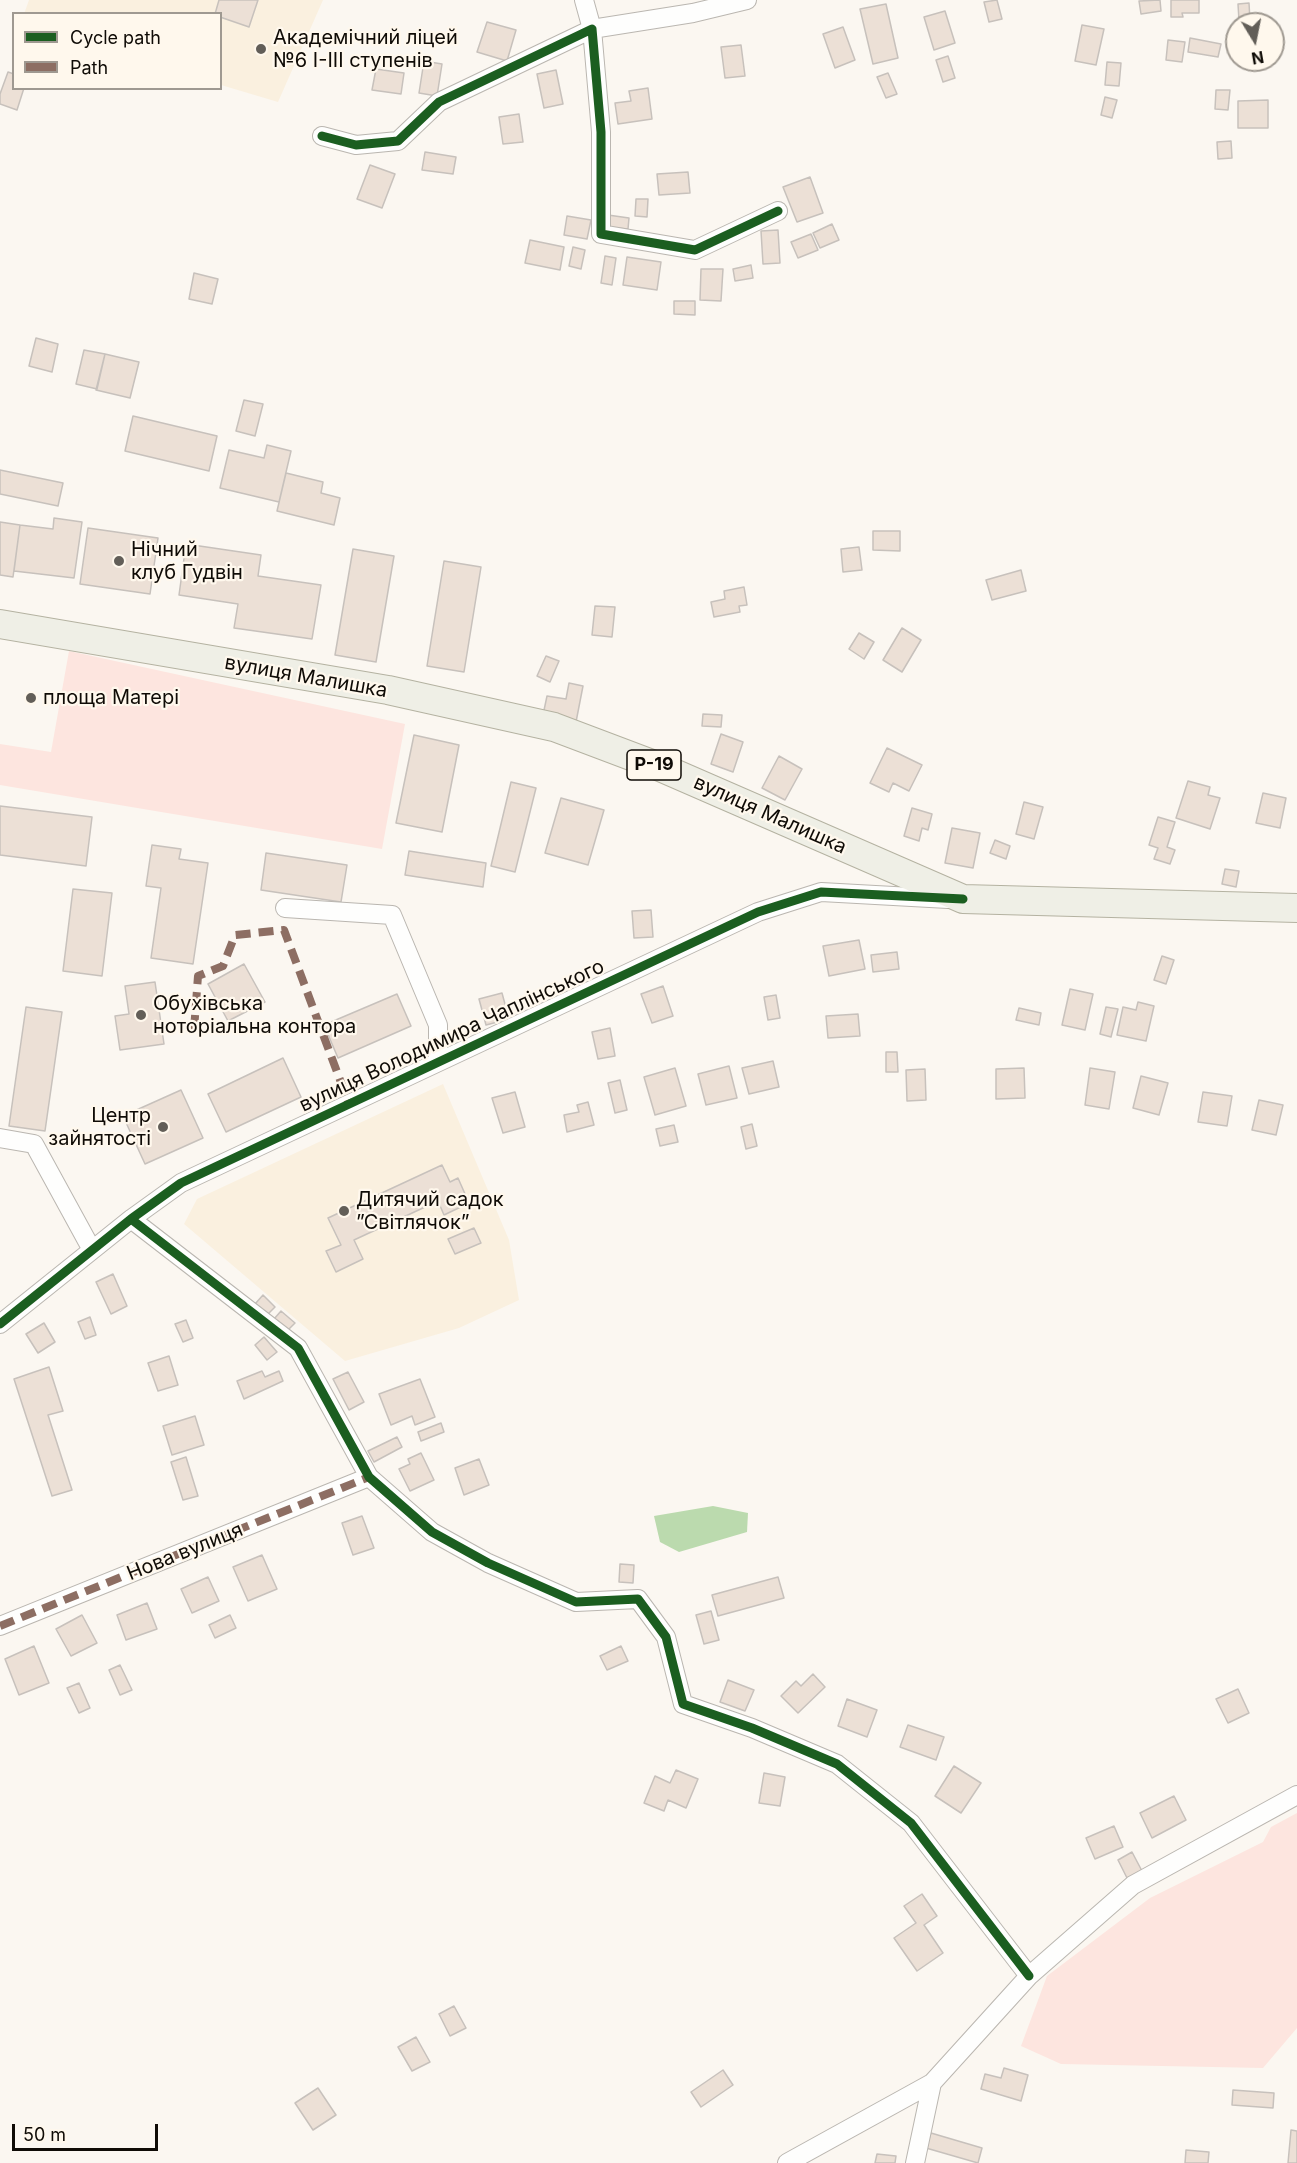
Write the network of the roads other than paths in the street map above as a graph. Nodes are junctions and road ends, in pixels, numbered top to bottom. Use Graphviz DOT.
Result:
graph roads {
  1 [pos="584,0"];
  2 [pos="747,0"];
  3 [pos="592,29"];
  4 [pos="322,136"];
  5 [pos="778,210"];
  6 [pos="0,624"];
  7 [pos="963,899"];
  8 [pos="285,908"];
  9 [pos="1297,908"];
  10 [pos="438,1062"];
  11 [pos="0,1138"];
  12 [pos="131,1219"];
  13 [pos="92,1250"];
  14 [pos="0,1324"];
  15 [pos="369,1477"];
  16 [pos="0,1626"];
  17 [pos="1297,1795"];
  18 [pos="1029,1976"];
  19 [pos="932,2083"];
  20 [pos="787,2163"];
  21 [pos="915,2163"];
  1 -- 3 [label="street"];
  2 -- 3 [label="street"];
  3 -- 4 [label="street"];
  3 -- 5 [label="street"];
  6 -- 7 [label="main road, вулиця Малишка / Р-19"];
  7 -- 9 [label="main road, вулиця Малишка / Р-19"];
  7 -- 10 [label="street, вулиця Володимира Чаплінського"];
  8 -- 10 [label="street"];
  10 -- 12 [label="street, вулиця Володимира Чаплінського"];
  11 -- 13 [label="street"];
  12 -- 13 [label="street, вулиця Володимира Чаплінського"];
  12 -- 15 [label="street"];
  13 -- 14 [label="street, вулиця Володимира Чаплінського"];
  15 -- 16 [label="street, Нова вулиця"];
  15 -- 18 [label="street"];
  17 -- 18 [label="street"];
  18 -- 19 [label="street"];
  19 -- 20 [label="street"];
  19 -- 21 [label="street"];
}
